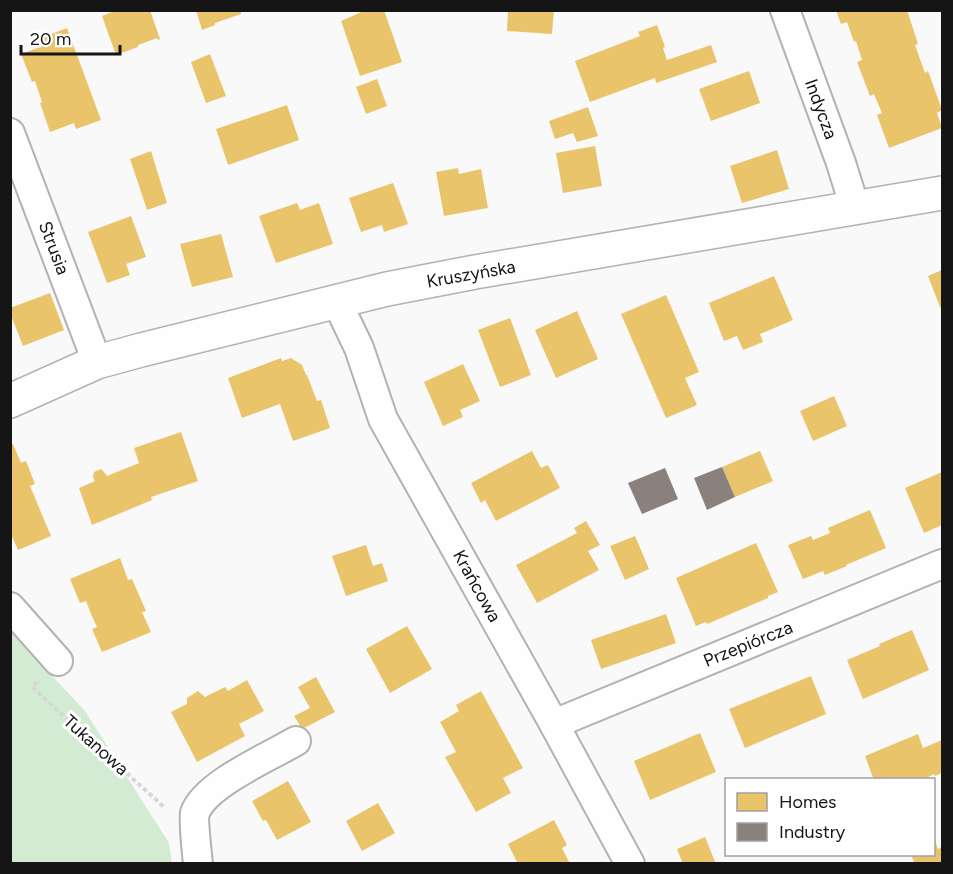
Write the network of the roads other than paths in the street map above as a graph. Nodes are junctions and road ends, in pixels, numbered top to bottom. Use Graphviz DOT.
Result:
graph roads {
  1 [pos="785,10"];
  2 [pos="10,133"];
  3 [pos="942,193"];
  4 [pos="855,208"];
  5 [pos="338,302"];
  6 [pos="97,362"];
  7 [pos="10,400"];
  8 [pos="942,564"];
  9 [pos="10,607"];
  10 [pos="58,661"];
  11 [pos="554,724"];
  12 [pos="296,741"];
  13 [pos="198,864"];
  14 [pos="630,864"];
  1 -- 4 [label="street, Indycza"];
  2 -- 6 [label="street, Strusia"];
  3 -- 4 [label="street, Kruszyńska"];
  4 -- 5 [label="street, Kruszyńska"];
  5 -- 6 [label="street, Kruszyńska"];
  5 -- 11 [label="street, Krańcowa"];
  6 -- 7 [label="street, Kruszyńska"];
  8 -- 11 [label="street, Przepiórcza"];
  9 -- 10 [label="street"];
  11 -- 14 [label="street, Krańcowa"];
  12 -- 13 [label="street"];
}
